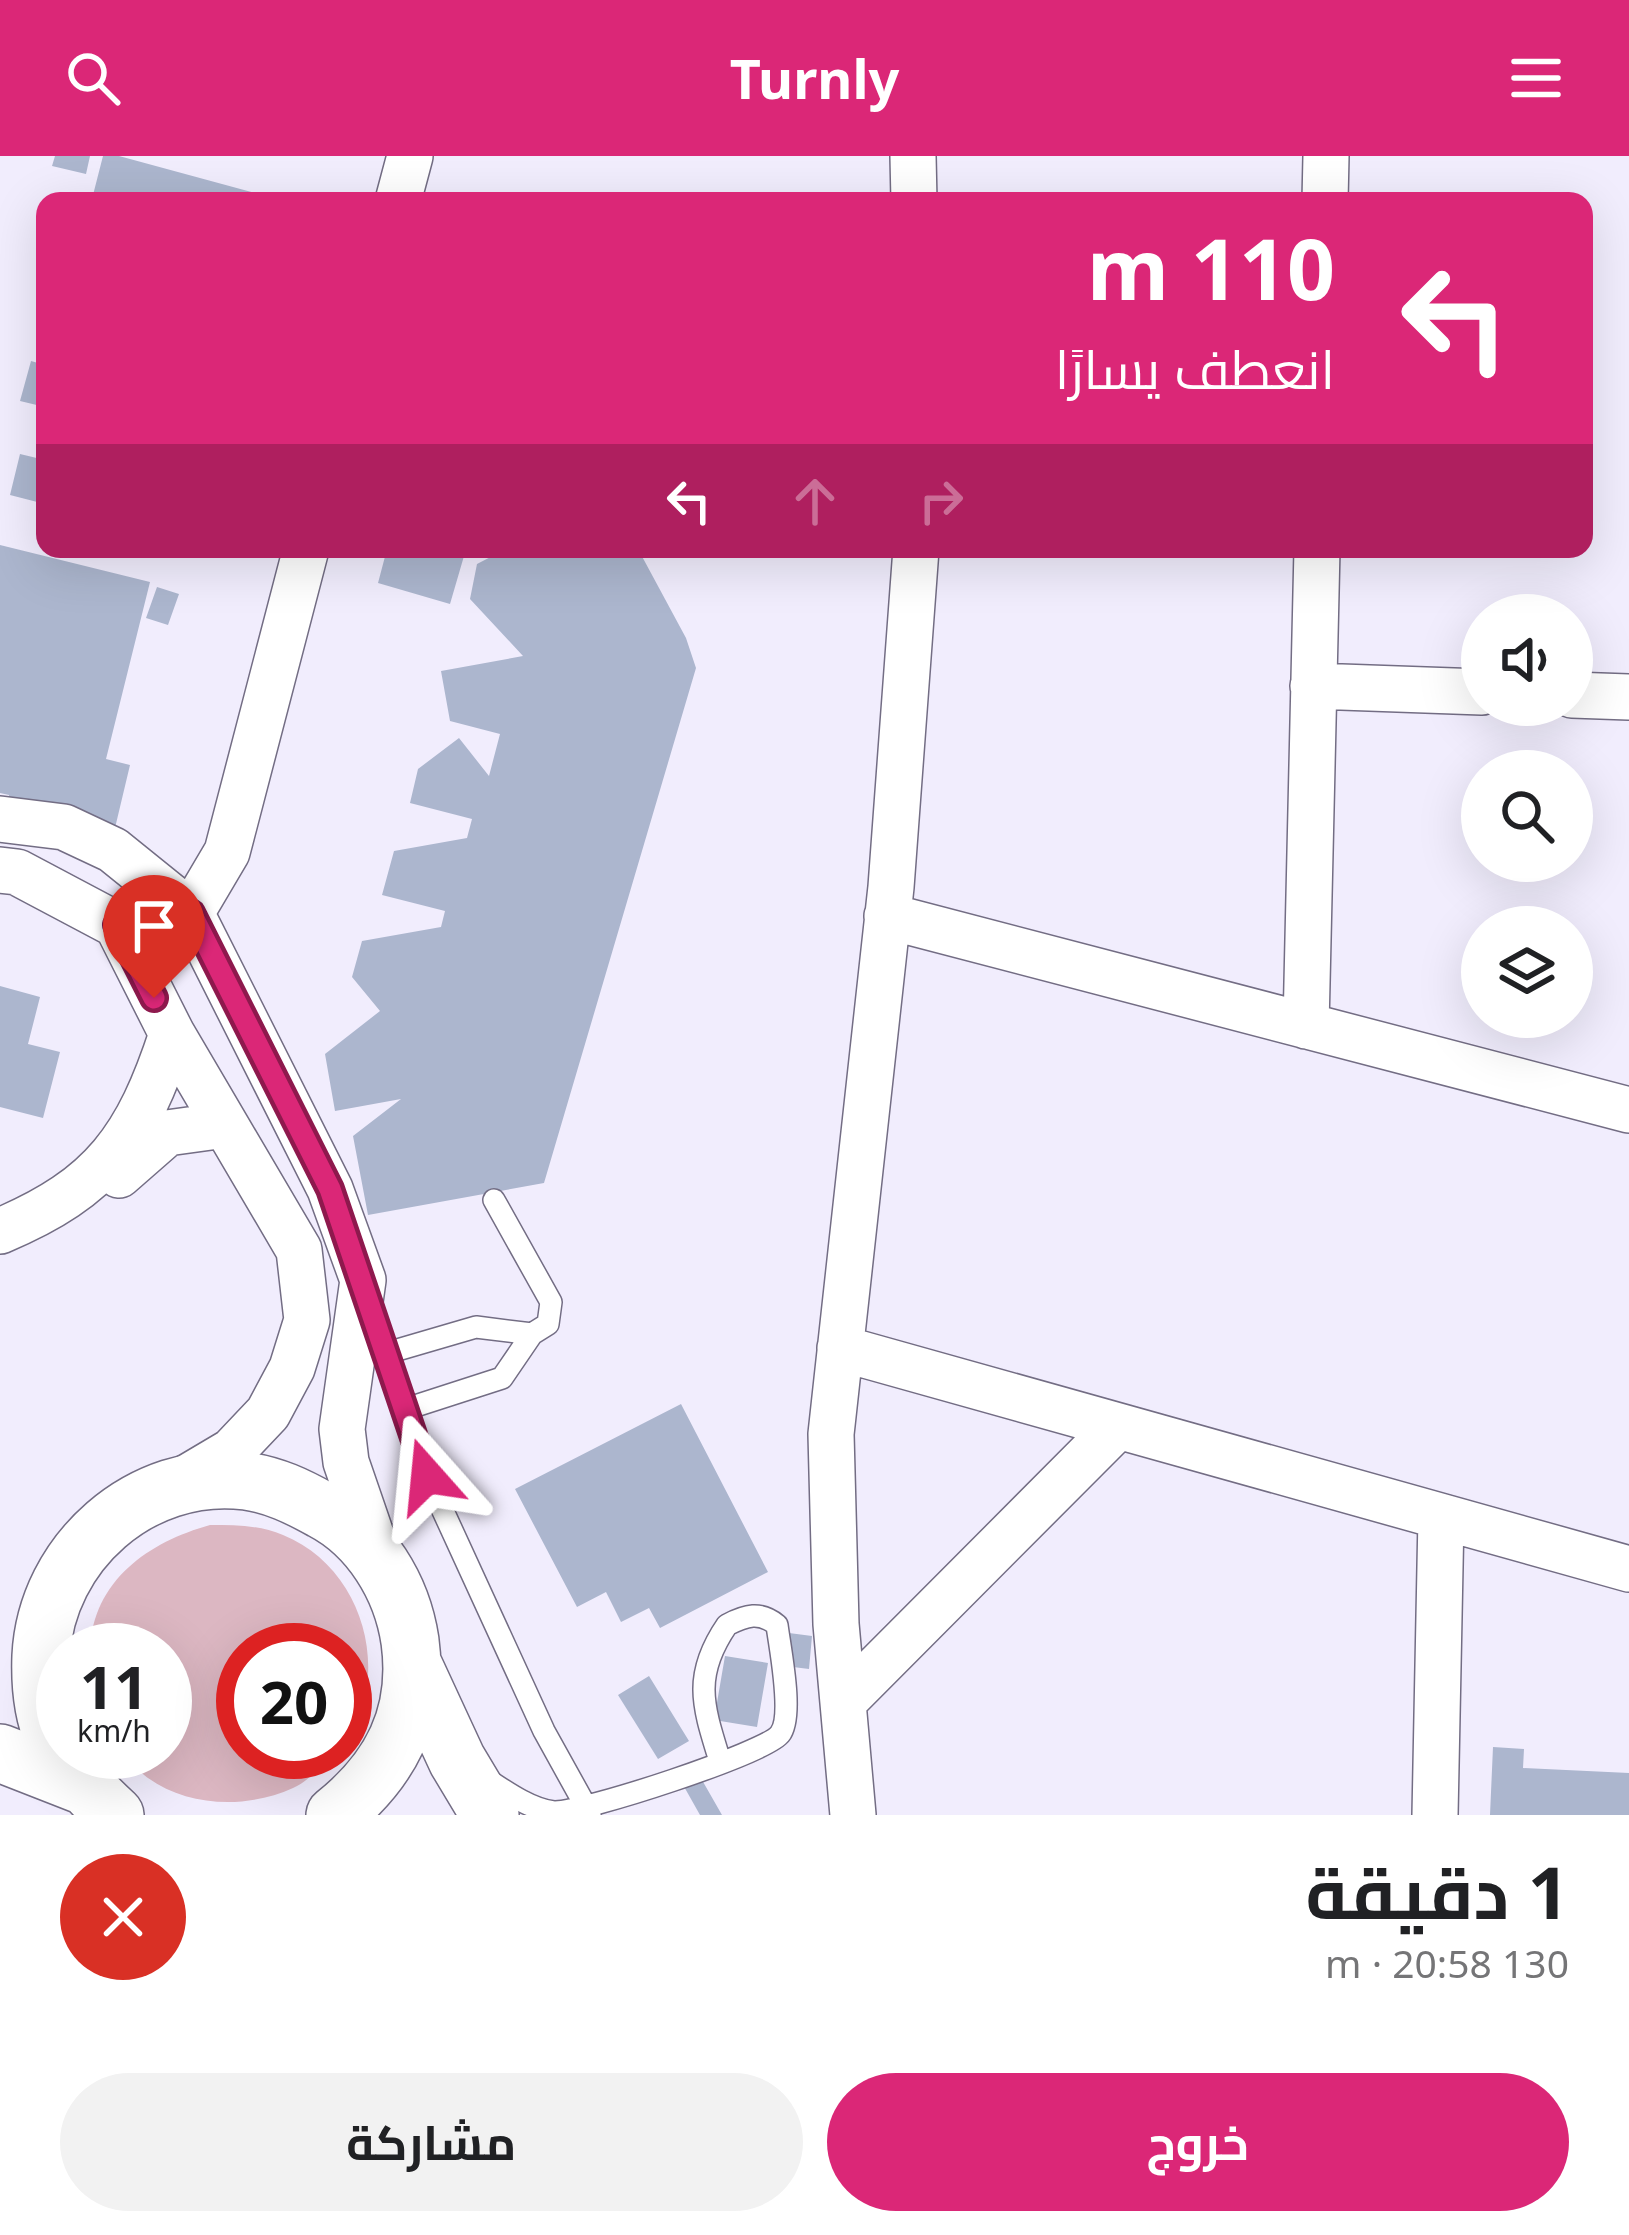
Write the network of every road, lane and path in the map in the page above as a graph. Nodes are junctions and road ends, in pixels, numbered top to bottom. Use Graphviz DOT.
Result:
graph roads {
  1 [pos="410,156"];
  2 [pos="913,156"];
  3 [pos="1326,156"];
  4 [pos="400,192"];
  5 [pos="914,192"];
  6 [pos="1324,192"];
  7 [pos="304,558"];
  8 [pos="915,558"];
  9 [pos="1317,558"];
  10 [pos="1313,686"];
  11 [pos="1461,691"];
  12 [pos="1593,696"];
  13 [pos="1629,697"];
  14 [pos="0,819"];
  15 [pos="0,869"];
  16 [pos="191,913"];
  17 [pos="887,916"];
  18 [pos="117,925"];
  19 [pos="1306,1026"];
  20 [pos="172,1034"];
  21 [pos="1629,1111"];
  22 [pos="225,1125"];
  23 [pos="494,1200"];
  24 [pos="0,1231"];
  25 [pos="0,1246"];
  26 [pos="363,1280"];
  27 [pos="532,1334"];
  28 [pos="840,1348"];
  29 [pos="387,1353"];
  30 [pos="406,1409"];
  31 [pos="1116,1428"];
  32 [pos="166,1490"];
  33 [pos="1441,1517"];
  34 [pos="380,1561"];
  35 [pos="1629,1569"];
  36 [pos="56,1588"];
  37 [pos="0,1622"];
  38 [pos="414,1667"];
  39 [pos="843,1702"];
  40 [pos="0,1753"];
  41 [pos="457,1760"];
  42 [pos="720,1761"];
  43 [pos="99,1800"];
  44 [pos="588,1811"];
  45 [pos="335,1815"];
  46 [pos="490,1815"];
  47 [pos="853,1815"];
  48 [pos="1435,1815"];
  1 -- 4 [label="street"];
  2 -- 5 [label="street"];
  3 -- 6 [label="street"];
  7 -- 16 [label="street"];
  8 -- 17 [label="street"];
  9 -- 10 [label="street"];
  10 -- 11 [label="street"];
  10 -- 19 [label="street"];
  12 -- 13 [label="street"];
  14 -- 16 [label="street"];
  15 -- 18 [label="street"];
  16 -- 18 [label="street"];
  16 -- 26 [label="street"];
  17 -- 19 [label="street"];
  17 -- 28 [label="street"];
  18 -- 20 [label="street"];
  19 -- 21 [label="street"];
  20 -- 22 [label="street"];
  20 -- 24 [label="street"];
  22 -- 25 [label="street"];
  22 -- 32 [label="street"];
  23 -- 27 [label="lane"];
  26 -- 29 [label="lane"];
  26 -- 34 [label="street"];
  27 -- 29 [label="lane"];
  27 -- 30 [label="lane"];
  28 -- 31 [label="street"];
  28 -- 39 [label="street"];
  29 -- 30 [label="lane"];
  30 -- 44 [label="lane"];
  31 -- 33 [label="street"];
  31 -- 39 [label="street"];
  32 -- 34 [label="street"];
  32 -- 36 [label="street"];
  33 -- 35 [label="street"];
  33 -- 48 [label="street"];
  34 -- 38 [label="street"];
  36 -- 37 [label="street"];
  36 -- 43 [label="street"];
  38 -- 41 [label="street"];
  38 -- 45 [label="street"];
  39 -- 47 [label="street"];
  40 -- 43 [label="street"];
  41 -- 44 [label="lane"];
  41 -- 46 [label="street"];
  42 -- 42 [label="lane"];
  42 -- 44 [label="lane"];
}
